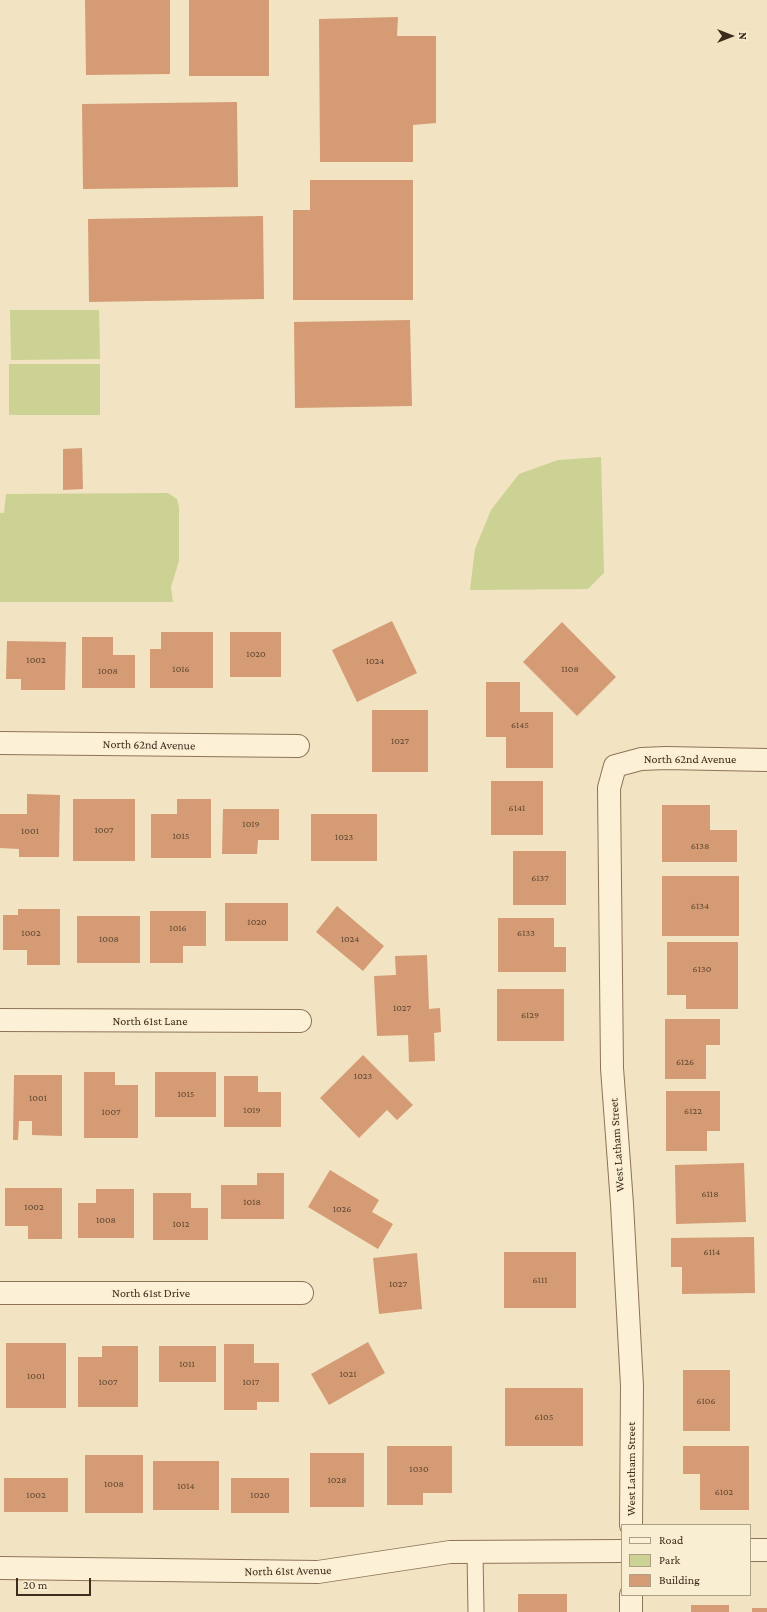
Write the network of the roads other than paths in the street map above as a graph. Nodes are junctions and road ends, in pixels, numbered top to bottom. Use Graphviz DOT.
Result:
graph roads {
  1 [pos="0,743"];
  2 [pos="298,746"];
  3 [pos="767,760"];
  4 [pos="614,766"];
  5 [pos="0,1020"];
  6 [pos="300,1021"];
  7 [pos="0,1293"];
  8 [pos="302,1293"];
  9 [pos="631,1524"];
  10 [pos="751,1550"];
  11 [pos="767,1550"];
  12 [pos="475,1551"];
  13 [pos="621,1551"];
  14 [pos="0,1568"];
  15 [pos="631,1596"];
  16 [pos="476,1612"];
  17 [pos="631,1612"];
  1 -- 2 [label="street, North 62nd Avenue"];
  3 -- 4 [label="street, North 62nd Avenue"];
  4 -- 9 [label="street, West Latham Street"];
  5 -- 6 [label="street, North 61st Lane"];
  7 -- 8 [label="street, North 61st Drive"];
  10 -- 11 [label="street"];
  12 -- 13 [label="street, North 61st Avenue"];
  12 -- 14 [label="street, North 61st Avenue"];
  12 -- 16 [label="lane"];
  15 -- 17 [label="street"];
}
